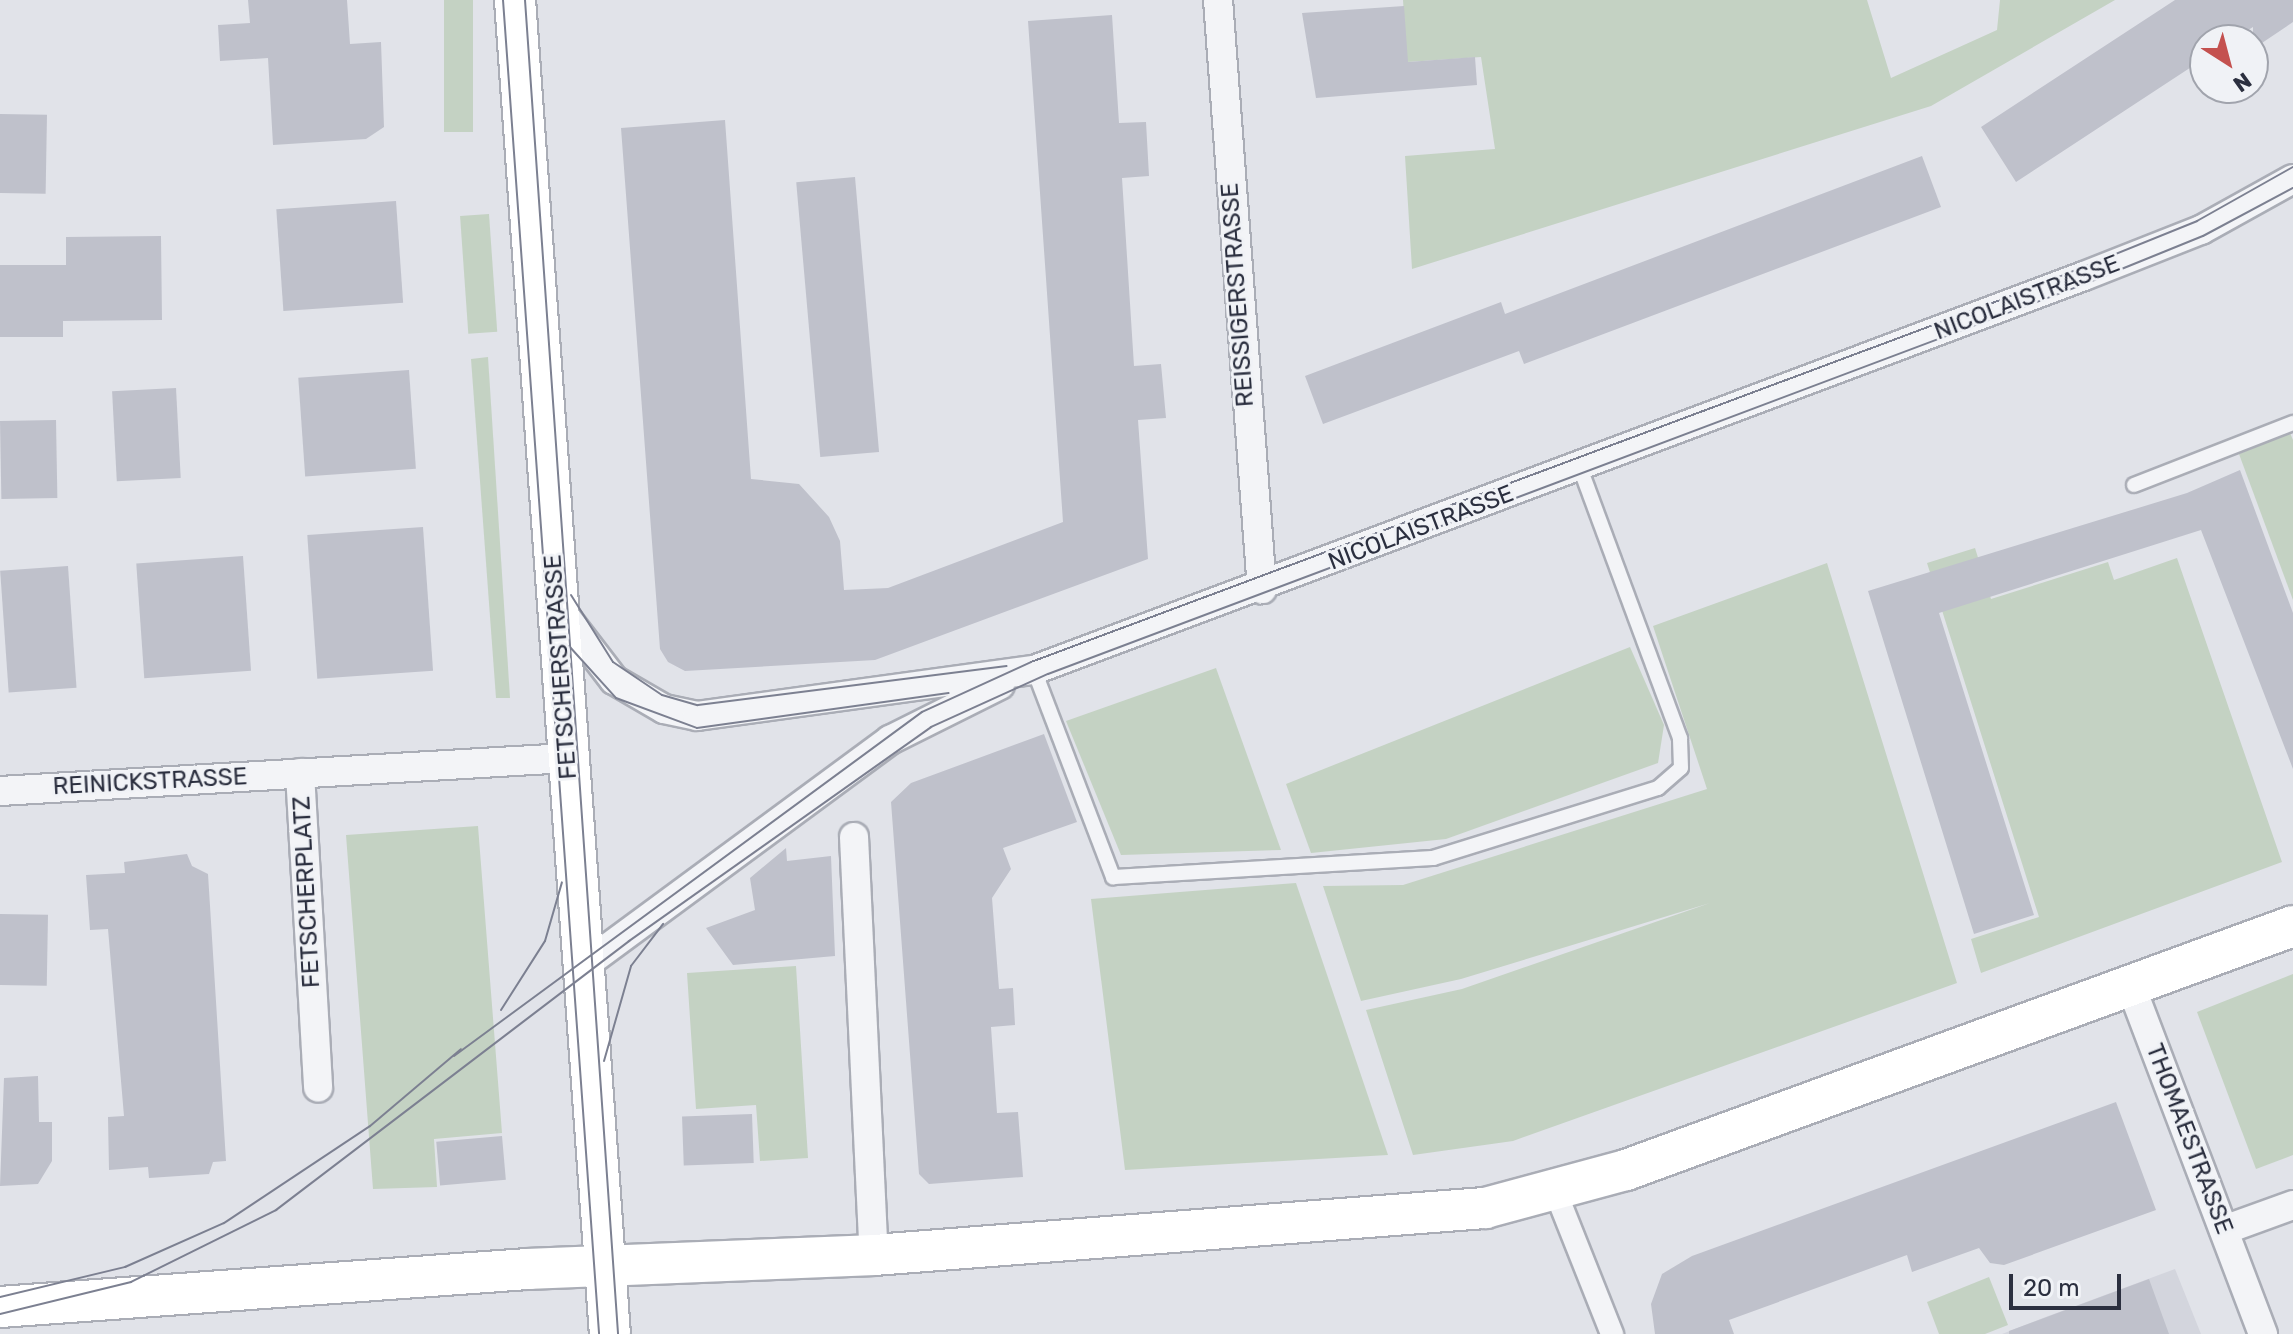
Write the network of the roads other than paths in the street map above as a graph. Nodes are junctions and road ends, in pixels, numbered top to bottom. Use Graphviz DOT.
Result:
graph roads {
  1 [pos="515,0"];
  2 [pos="1218,0"];
  3 [pos="2293,179"];
  4 [pos="2293,423"];
  5 [pos="1580,467"];
  6 [pos="2134,485"];
  7 [pos="1262,589"];
  8 [pos="557,603"];
  9 [pos="1034,670"];
  10 [pos="567,758"];
  11 [pos="300,773"];
  12 [pos="0,791"];
  13 [pos="854,837"];
  14 [pos="2293,926"];
  15 [pos="582,967"];
  16 [pos="2132,989"];
  17 [pos="318,1087"];
  18 [pos="1556,1193"];
  19 [pos="2293,1205"];
  20 [pos="2224,1230"];
  21 [pos="874,1255"];
  22 [pos="604,1270"];
  23 [pos="0,1307"];
  24 [pos="610,1334"];
  25 [pos="1612,1334"];
  26 [pos="2263,1334"];
  1 -- 8 [label="main road, FETSCHERSTRASSE"];
  2 -- 7 [label="street, REISSIGERSTRASSE"];
  3 -- 5 [label="street, NICOLAISTRASSE"];
  4 -- 6 [label="lane"];
  5 -- 7 [label="street, NICOLAISTRASSE"];
  5 -- 9 [label="lane"];
  7 -- 9 [label="street, NICOLAISTRASSE"];
  8 -- 9 [label="street, NICOLAISTRASSE"];
  8 -- 10 [label="main road, FETSCHERSTRASSE"];
  9 -- 15 [label="street"];
  10 -- 11 [label="street, FETSCHERPLATZ"];
  10 -- 15 [label="main road, FETSCHERSTRASSE"];
  11 -- 12 [label="street, REINICKSTRASSE"];
  11 -- 17 [label="street, FETSCHERPLATZ"];
  13 -- 21 [label="street"];
  14 -- 16 [label="main road"];
  15 -- 22 [label="main road, FETSCHERSTRASSE"];
  16 -- 18 [label="main road"];
  16 -- 20 [label="street, THOMAESTRASSE"];
  18 -- 21 [label="main road"];
  18 -- 25 [label="street"];
  19 -- 20 [label="street"];
  20 -- 26 [label="street, THOMAESTRASSE"];
  21 -- 22 [label="main road"];
  22 -- 23 [label="main road"];
  22 -- 24 [label="main road, FETSCHERSTRASSE"];
}
